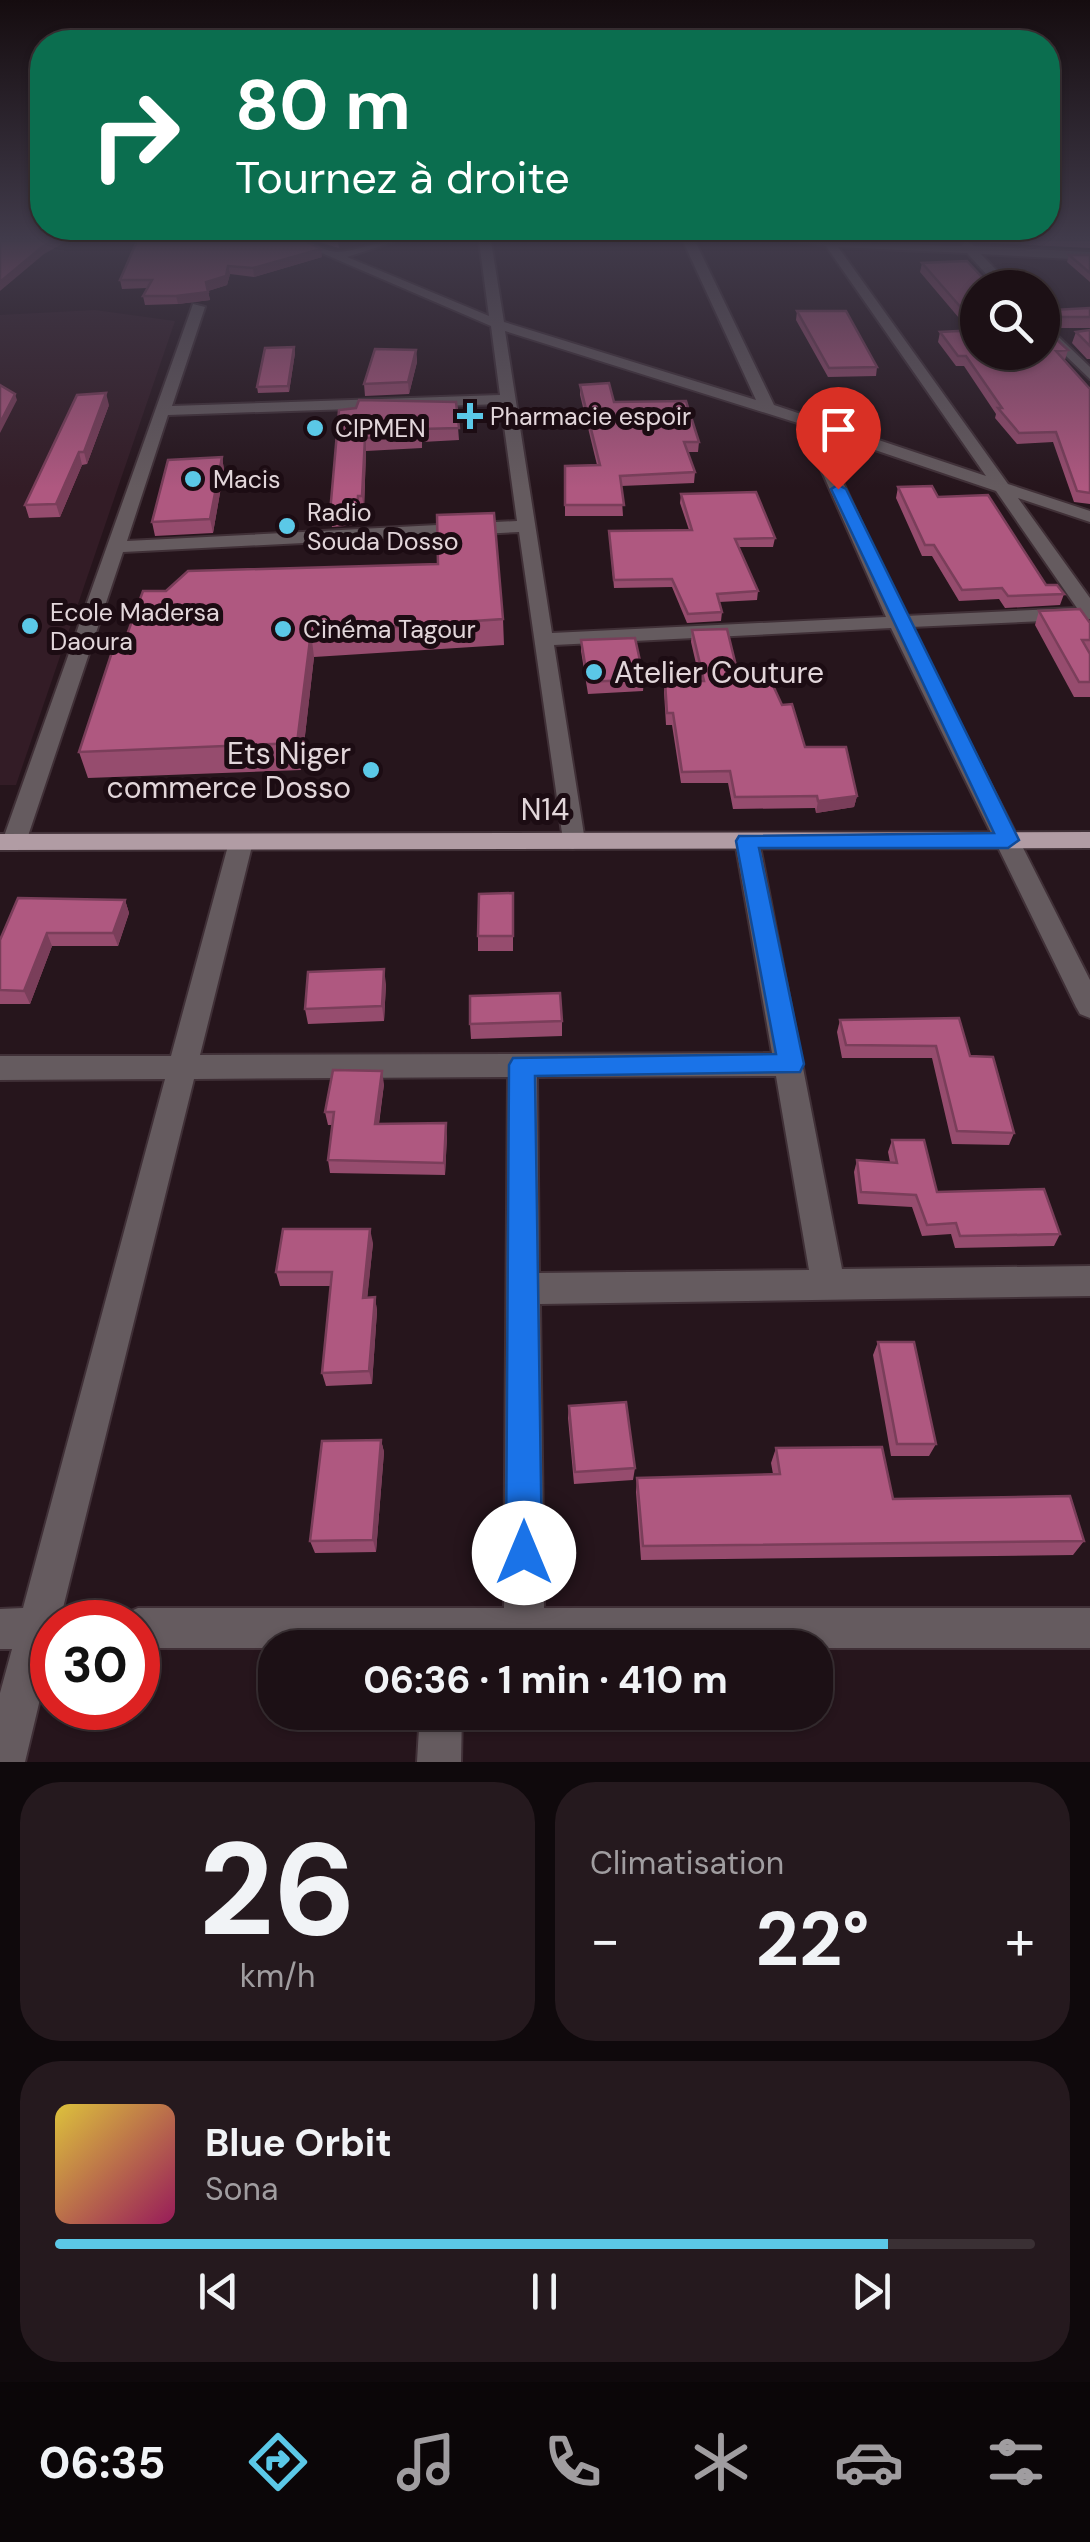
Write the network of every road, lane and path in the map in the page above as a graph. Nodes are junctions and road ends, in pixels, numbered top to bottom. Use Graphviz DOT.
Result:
graph roads {
  1 [pos="192,323"];
  2 [pos="494,323"];
  3 [pos="728,323"];
  4 [pos="885,323"];
  5 [pos="1060,333"];
  6 [pos="1071,335"];
  7 [pos="1060,343"];
  8 [pos="1090,375"];
  9 [pos="506,399"];
  10 [pos="768,408"];
  11 [pos="162,412"];
  12 [pos="808,423"];
  13 [pos="998,484"];
  14 [pos="1090,517"];
  15 [pos="527,526"];
  16 [pos="116,546"];
  17 [pos="1090,613"];
  18 [pos="898,622"];
  19 [pos="546,640"];
  20 [pos="1008,840"];
  21 [pos="1090,840"];
  22 [pos="573,841"];
  23 [pos="747,841"];
  24 [pos="7,842"];
  25 [pos="242,842"];
  26 [pos="1090,1007"];
  27 [pos="791,1064"];
  28 [pos="522,1065"];
  29 [pos="184,1066"];
  30 [pos="0,1068"];
  31 [pos="1090,1280"];
  32 [pos="828,1282"];
  33 [pos="522,1289"];
  34 [pos="38,1600"];
  35 [pos="30,1628"];
  36 [pos="524,1628"];
  37 [pos="1090,1628"];
  38 [pos="160,1629"];
  39 [pos="508,1630"];
  40 [pos="258,1632"];
  41 [pos="440,1730"];
  42 [pos="3,1762"];
  43 [pos="439,1762"];
  1 -- 11 [label="street"];
  2 -- 9 [label="street"];
  2 -- 10 [label="street"];
  3 -- 10 [label="street"];
  4 -- 13 [label="street"];
  5 -- 6 [label="street"];
  7 -- 8 [label="street"];
  9 -- 11 [label="street"];
  9 -- 15 [label="street"];
  10 -- 12 [label="street"];
  11 -- 16 [label="street"];
  12 -- 13 [label="street"];
  12 -- 18 [label="street"];
  13 -- 14 [label="street"];
  13 -- 17 [label="street"];
  15 -- 16 [label="street"];
  15 -- 19 [label="street"];
  16 -- 24 [label="street"];
  17 -- 18 [label="street"];
  18 -- 19 [label="street"];
  18 -- 20 [label="street"];
  19 -- 22 [label="street"];
  20 -- 21 [label="main road, N14"];
  20 -- 23 [label="main road, N14"];
  20 -- 26 [label="street"];
  22 -- 23 [label="main road, N14"];
  22 -- 25 [label="main road, N14"];
  23 -- 27 [label="street"];
  24 -- 25 [label="main road, N14"];
  25 -- 29 [label="street"];
  27 -- 28 [label="street"];
  27 -- 32 [label="street"];
  28 -- 29 [label="street"];
  28 -- 33 [label="street"];
  29 -- 30 [label="street"];
  29 -- 34 [label="street"];
  31 -- 32 [label="street"];
  32 -- 33 [label="street"];
  33 -- 36 [label="street"];
  35 -- 42 [label="street"];
  36 -- 37 [label="street"];
  36 -- 39 [label="street"];
  38 -- 40 [label="street"];
  41 -- 43 [label="street"];
}
